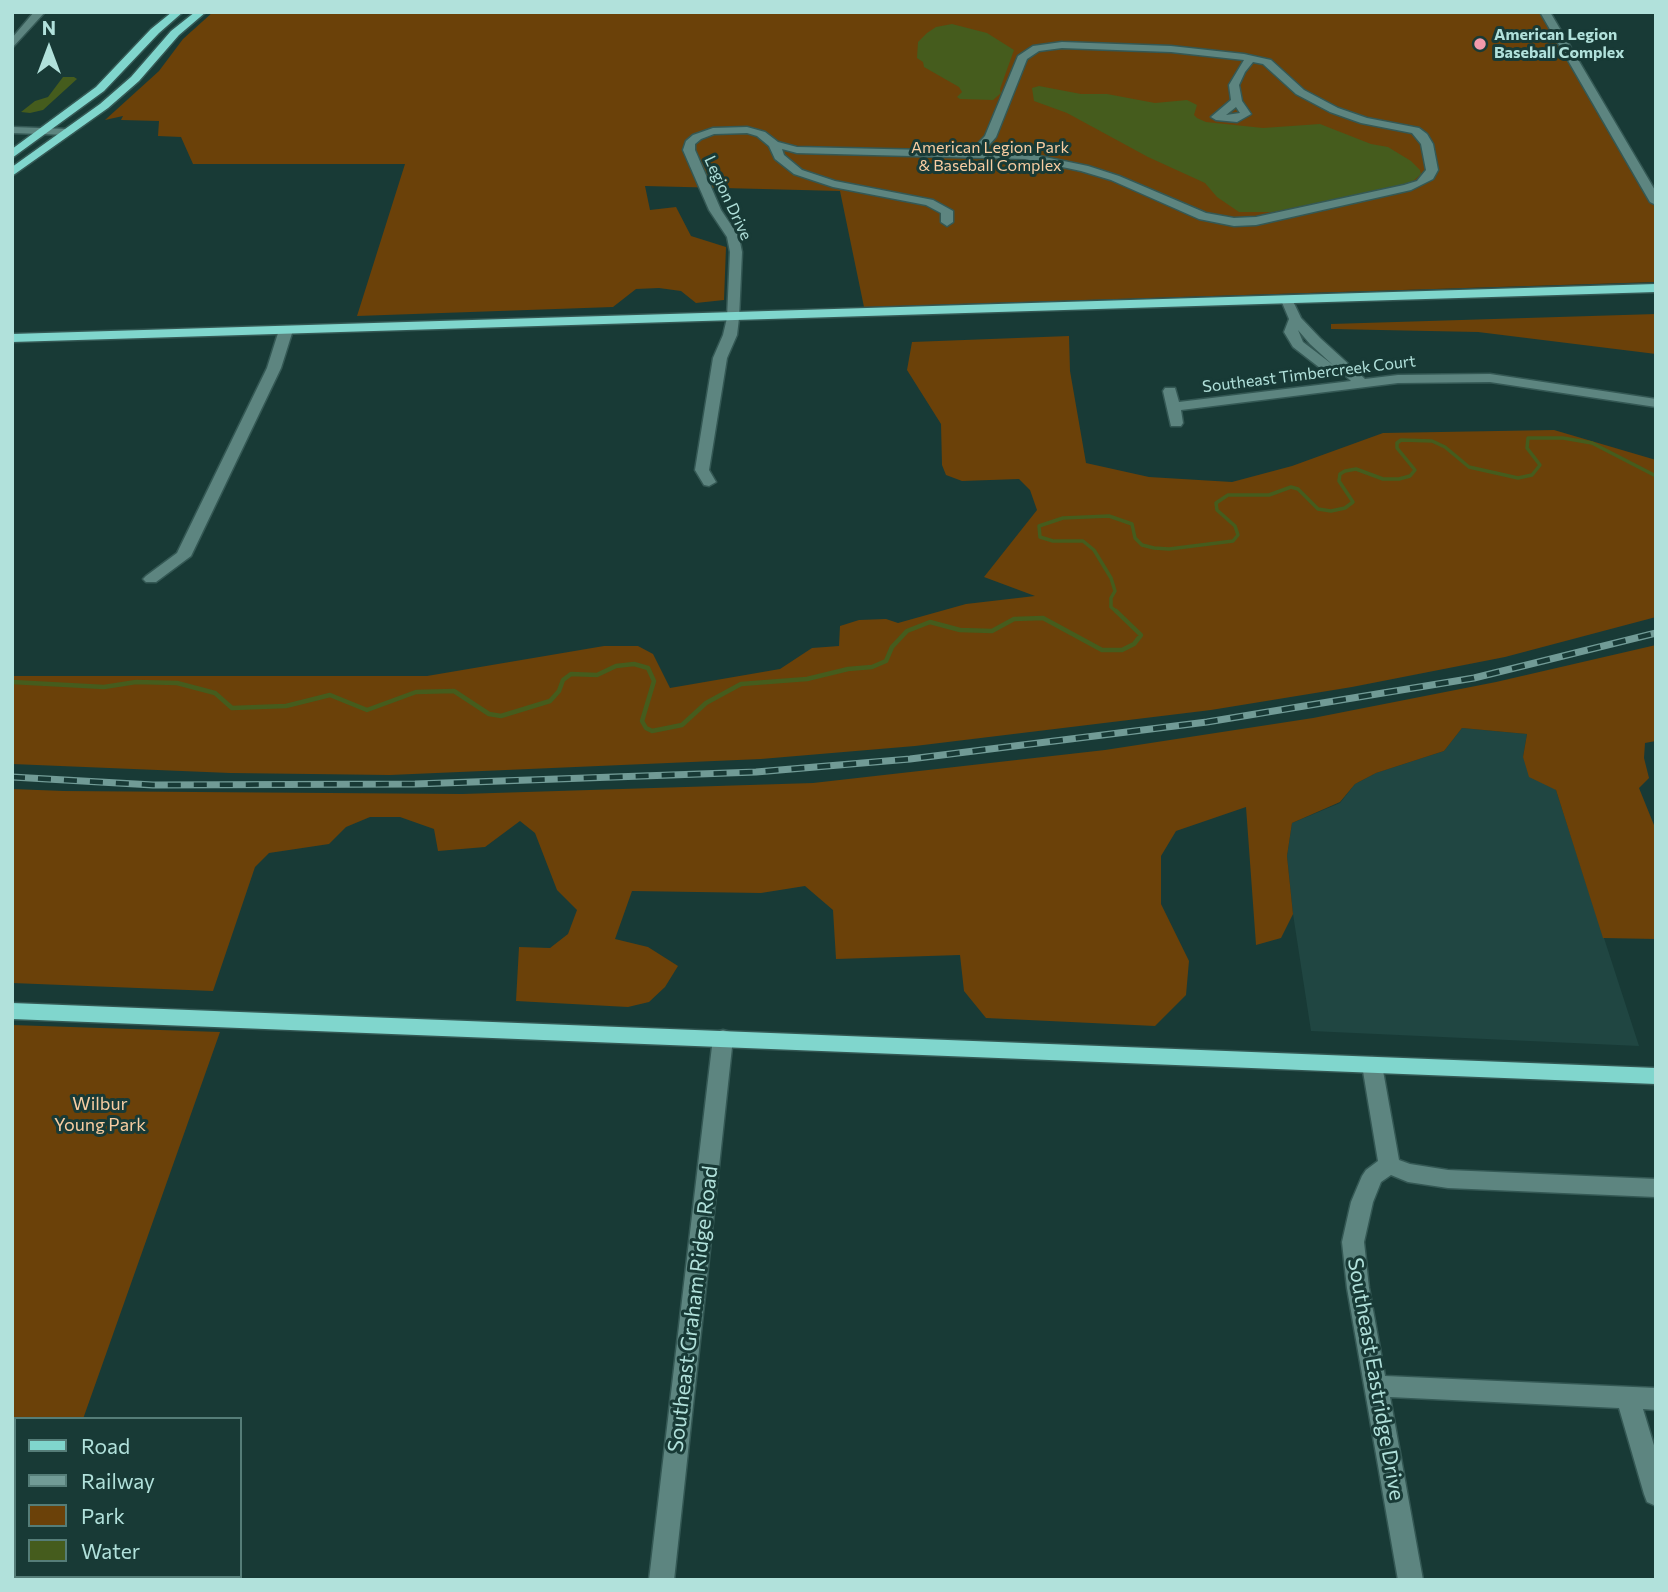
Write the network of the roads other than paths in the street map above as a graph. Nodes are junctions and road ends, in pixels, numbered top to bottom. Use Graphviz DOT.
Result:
graph roads {
  1 [pos="40,12"];
  2 [pos="178,12"];
  3 [pos="201,12"];
  4 [pos="1545,12"];
  5 [pos="12,45"];
  6 [pos="1251,58"];
  7 [pos="1237,101"];
  8 [pos="12,130"];
  9 [pos="45,131"];
  10 [pos="68,132"];
  11 [pos="774,144"];
  12 [pos="975,154"];
  13 [pos="12,155"];
  14 [pos="12,173"];
  15 [pos="1656,202"];
  16 [pos="947,222"];
  17 [pos="1656,288"];
  18 [pos="1287,300"];
  19 [pos="733,318"];
  20 [pos="1295,319"];
  21 [pos="286,330"];
  22 [pos="12,338"];
  23 [pos="1362,384"];
  24 [pos="1346,386"];
  25 [pos="1170,391"];
  26 [pos="1656,403"];
  27 [pos="1174,407"];
  28 [pos="1176,423"];
  29 [pos="709,482"];
  30 [pos="151,579"];
  31 [pos="12,1011"];
  32 [pos="723,1038"];
  33 [pos="1372,1065"];
  34 [pos="1656,1076"];
  35 [pos="1389,1166"];
  36 [pos="1656,1188"];
  37 [pos="1376,1386"];
  38 [pos="1628,1398"];
  39 [pos="1656,1399"];
  40 [pos="1656,1494"];
  41 [pos="661,1580"];
  42 [pos="1411,1580"];
  1 -- 5 [label="street"];
  2 -- 9 [label="main road"];
  3 -- 10 [label="main road"];
  4 -- 15 [label="street"];
  6 -- 7 [label="street"];
  6 -- 12 [label="street"];
  6 -- 12 [label="street"];
  8 -- 9 [label="street"];
  9 -- 10 [label="street"];
  9 -- 13 [label="main road"];
  10 -- 14 [label="main road"];
  11 -- 12 [label="street"];
  11 -- 16 [label="street"];
  11 -- 19 [label="street, Legion Drive"];
  17 -- 18 [label="main road"];
  18 -- 19 [label="main road"];
  18 -- 20 [label="street"];
  19 -- 21 [label="main road"];
  19 -- 29 [label="street"];
  20 -- 23 [label="street"];
  20 -- 24 [label="street"];
  21 -- 22 [label="main road"];
  21 -- 30 [label="street"];
  23 -- 24 [label="street, Southeast Timbercreek Court"];
  23 -- 26 [label="street, Southeast Timbercreek Court"];
  24 -- 27 [label="street, Southeast Timbercreek Court"];
  25 -- 27 [label="street"];
  27 -- 28 [label="street"];
  31 -- 32 [label="main road"];
  32 -- 33 [label="main road"];
  32 -- 41 [label="street, Southeast Graham Ridge Road"];
  33 -- 34 [label="main road"];
  33 -- 35 [label="street"];
  35 -- 36 [label="street"];
  35 -- 37 [label="street, Southeast Eastridge Drive"];
  37 -- 38 [label="street"];
  37 -- 42 [label="street, Southeast Eastridge Drive"];
  38 -- 39 [label="street"];
  38 -- 40 [label="street"];
}
